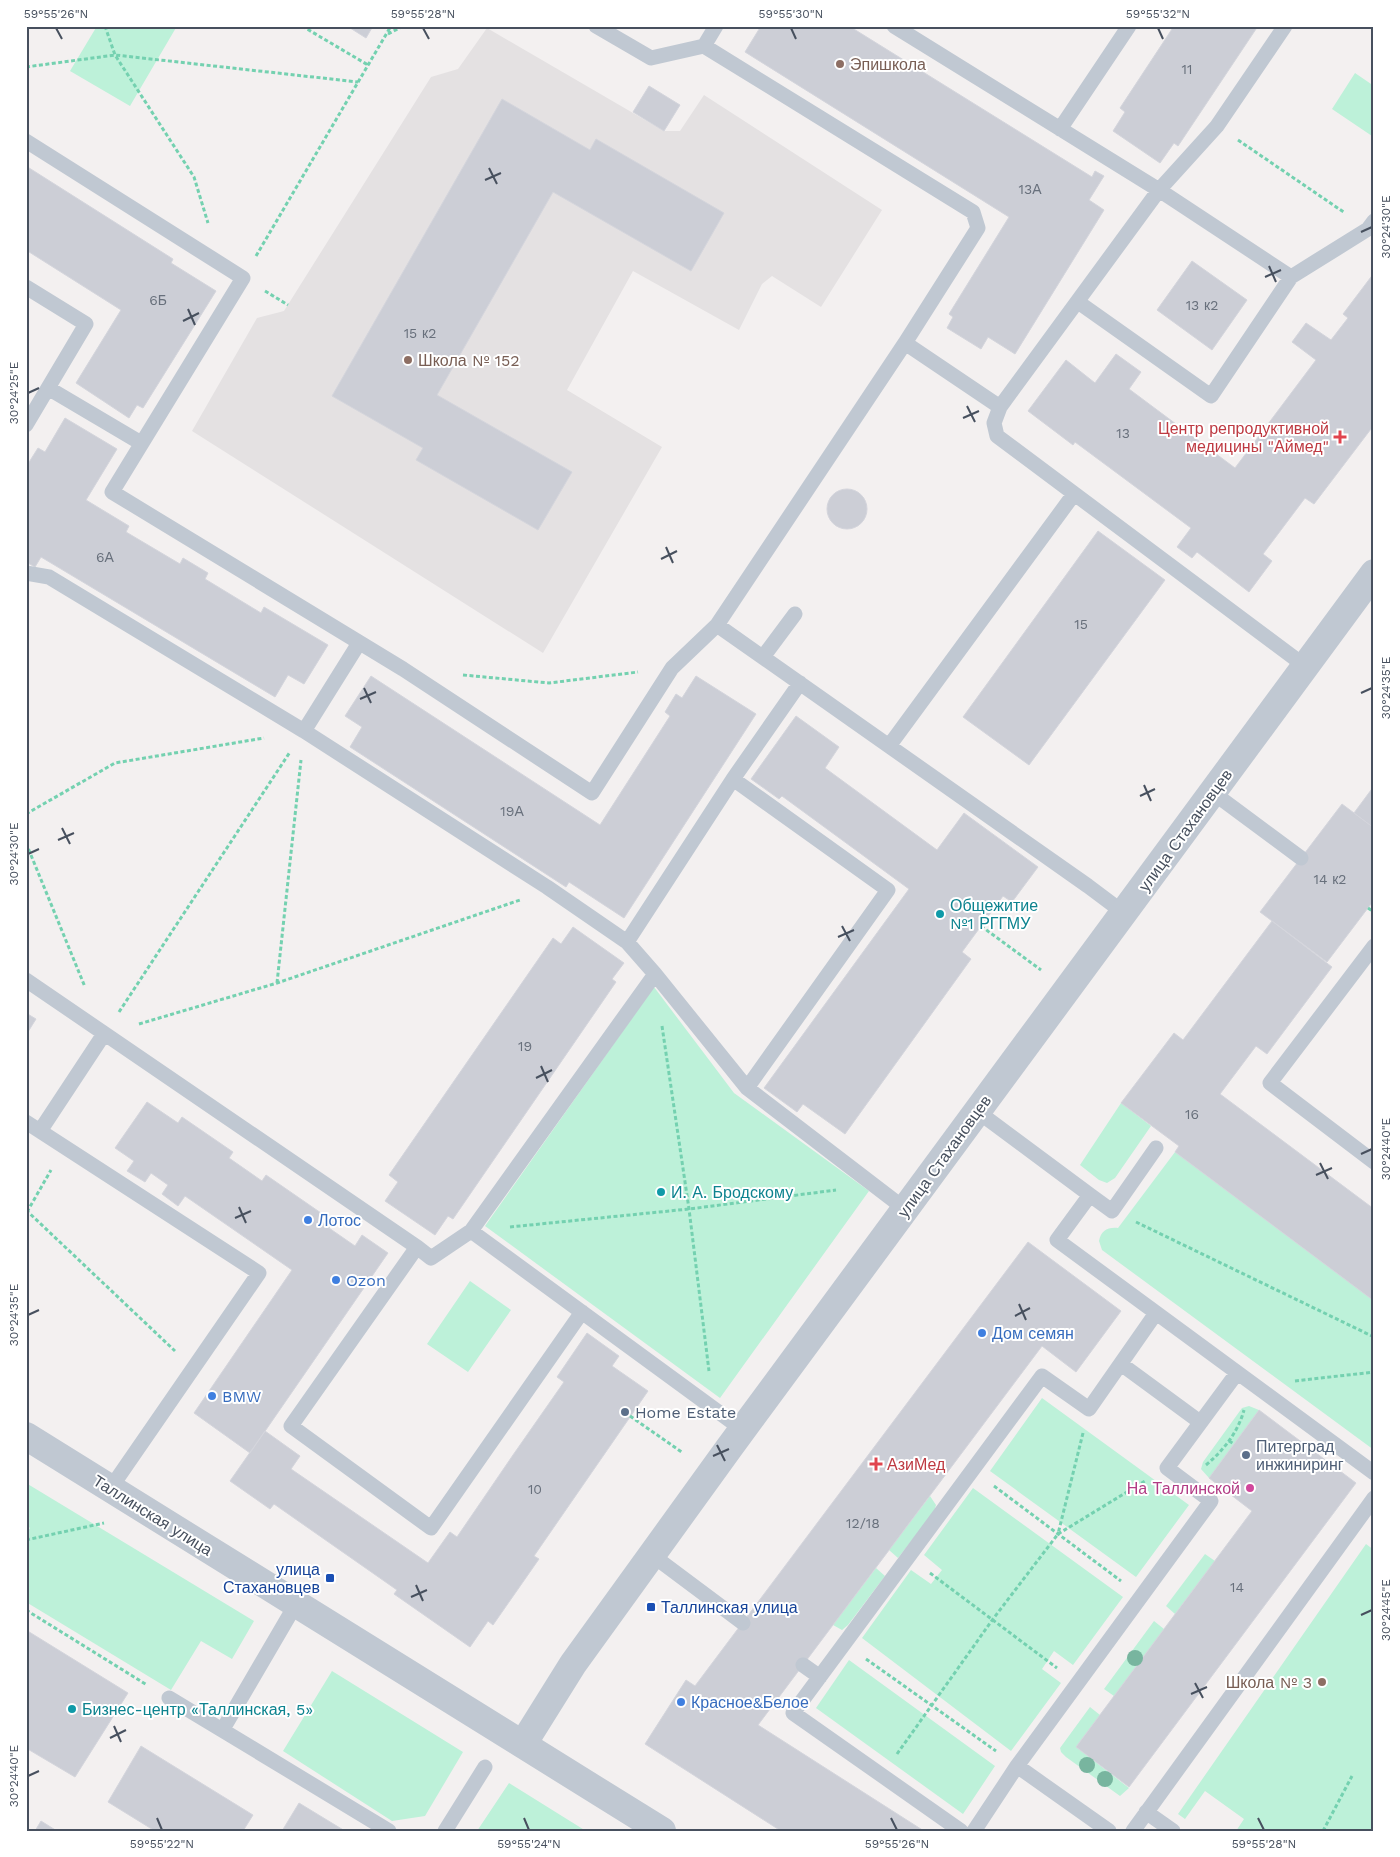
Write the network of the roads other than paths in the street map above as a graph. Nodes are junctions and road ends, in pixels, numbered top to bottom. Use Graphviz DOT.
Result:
graph roads {
  1 [pos="596,26"];
  2 [pos="716,26"];
  3 [pos="894,26"];
  4 [pos="1129,26"];
  5 [pos="1285,26"];
  6 [pos="704,46"];
  7 [pos="1060,129"];
  8 [pos="26,141"];
  9 [pos="1159,190"];
  10 [pos="1372,227"];
  11 [pos="1291,277"];
  12 [pos="26,287"];
  13 [pos="1078,302"];
  14 [pos="905,343"];
  15 [pos="48,388"];
  16 [pos="1000,407"];
  17 [pos="26,425"];
  18 [pos="141,443"];
  19 [pos="1074,494"];
  20 [pos="26,573"];
  21 [pos="1374,573"];
  22 [pos="795,614"];
  23 [pos="717,625"];
  24 [pos="359,643"];
  25 [pos="763,657"];
  26 [pos="1305,666"];
  27 [pos="800,683"];
  28 [pos="304,731"];
  29 [pos="889,746"];
  30 [pos="733,779"];
  31 [pos="1212,792"];
  32 [pos="1301,858"];
  33 [pos="1124,913"];
  34 [pos="627,942"];
  35 [pos="1374,946"];
  36 [pos="655,974"];
  37 [pos="26,980"];
  38 [pos="104,1034"];
  39 [pos="747,1088"];
  40 [pos="977,1111"];
  41 [pos="26,1122"];
  42 [pos="40,1131"];
  43 [pos="1156,1148"];
  44 [pos="1374,1162"];
  45 [pos="1090,1195"];
  46 [pos="905,1209"];
  47 [pos="471,1231"];
  48 [pos="417,1247"];
  49 [pos="582,1312"];
  50 [pos="1156,1314"];
  51 [pos="1121,1364"];
  52 [pos="1237,1372"];
  53 [pos="1200,1422"];
  54 [pos="743,1430"];
  55 [pos="26,1436"];
  56 [pos="1374,1473"];
  57 [pos="110,1489"];
  58 [pos="1374,1498"];
  59 [pos="652,1555"];
  60 [pos="296,1604"];
  61 [pos="743,1623"];
  62 [pos="803,1665"];
  63 [pos="820,1677"];
  64 [pos="169,1698"];
  65 [pos="222,1729"];
  66 [pos="523,1744"];
  67 [pos="1017,1766"];
  68 [pos="485,1767"];
  69 [pos="1146,1812"];
  70 [pos="389,1831"];
  71 [pos="445,1831"];
  72 [pos="662,1831"];
  73 [pos="961,1831"];
  74 [pos="974,1831"];
  75 [pos="1109,1831"];
  76 [pos="1134,1831"];
  77 [pos="1173,1831"];
  1 -- 6 [label="lane"];
  2 -- 6 [label="lane"];
  3 -- 7 [label="lane"];
  4 -- 7 [label="lane"];
  5 -- 9 [label="lane"];
  6 -- 14 [label="lane"];
  7 -- 9 [label="lane"];
  8 -- 18 [label="lane"];
  9 -- 11 [label="lane"];
  9 -- 13 [label="lane"];
  10 -- 11 [label="lane"];
  11 -- 13 [label="lane"];
  12 -- 15 [label="lane"];
  13 -- 16 [label="lane"];
  14 -- 16 [label="lane"];
  14 -- 23 [label="lane"];
  15 -- 17 [label="lane"];
  15 -- 18 [label="lane"];
  16 -- 19 [label="lane"];
  18 -- 24 [label="lane"];
  19 -- 26 [label="lane"];
  19 -- 29 [label="lane"];
  20 -- 28 [label="lane"];
  21 -- 26 [label="street, улица Стахановцев"];
  22 -- 25 [label="lane"];
  23 -- 24 [label="lane"];
  23 -- 25 [label="lane"];
  24 -- 28 [label="lane"];
  25 -- 27 [label="lane"];
  26 -- 31 [label="street, улица Стахановцев"];
  27 -- 29 [label="lane"];
  27 -- 30 [label="lane"];
  28 -- 34 [label="lane"];
  29 -- 33 [label="lane"];
  30 -- 34 [label="lane"];
  30 -- 39 [label="lane"];
  31 -- 32 [label="lane"];
  31 -- 33 [label="street, улица Стахановцев"];
  33 -- 40 [label="street, улица Стахановцев"];
  34 -- 36 [label="lane"];
  35 -- 44 [label="lane"];
  36 -- 39 [label="lane"];
  36 -- 47 [label="lane"];
  37 -- 38 [label="lane"];
  38 -- 42 [label="lane"];
  38 -- 48 [label="lane"];
  39 -- 46 [label="lane"];
  40 -- 45 [label="lane"];
  40 -- 46 [label="street, улица Стахановцев"];
  41 -- 42 [label="lane"];
  42 -- 57 [label="lane"];
  43 -- 45 [label="lane"];
  45 -- 50 [label="lane"];
  46 -- 54 [label="street, улица Стахановцев"];
  47 -- 48 [label="lane"];
  47 -- 49 [label="lane"];
  48 -- 49 [label="lane"];
  49 -- 54 [label="lane"];
  50 -- 51 [label="lane"];
  50 -- 52 [label="lane"];
  51 -- 53 [label="lane"];
  51 -- 63 [label="lane"];
  52 -- 53 [label="lane"];
  52 -- 56 [label="lane"];
  53 -- 67 [label="lane"];
  54 -- 59 [label="street, улица Стахановцев"];
  55 -- 57 [label="street, Таллинская улица"];
  57 -- 60 [label="street, Таллинская улица"];
  58 -- 69 [label="lane"];
  59 -- 61 [label="lane"];
  59 -- 66 [label="street, улица Стахановцев"];
  60 -- 65 [label="lane"];
  60 -- 66 [label="street, Таллинская улица"];
  62 -- 63 [label="lane"];
  63 -- 73 [label="lane"];
  64 -- 65 [label="lane"];
  65 -- 70 [label="lane"];
  66 -- 72 [label="street, Таллинская улица"];
  67 -- 74 [label="lane"];
  67 -- 75 [label="lane"];
  68 -- 71 [label="lane"];
  69 -- 76 [label="lane"];
  69 -- 77 [label="lane"];
}
